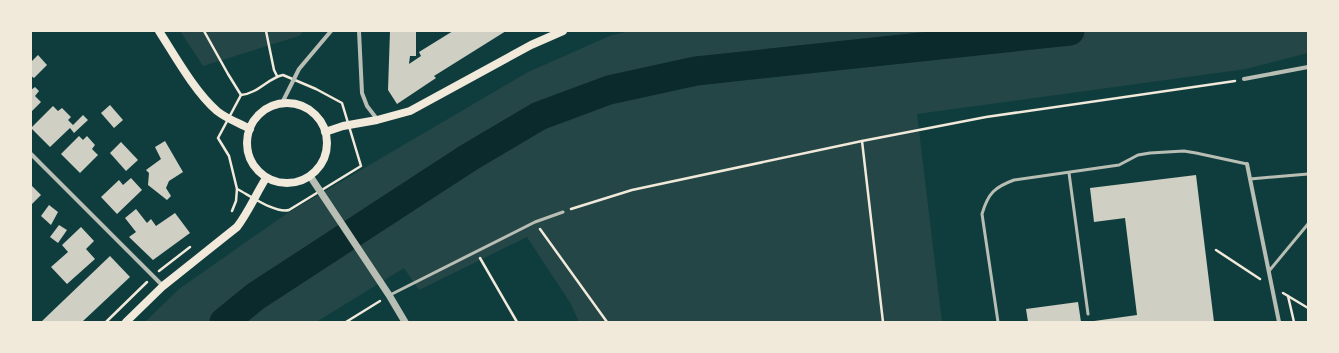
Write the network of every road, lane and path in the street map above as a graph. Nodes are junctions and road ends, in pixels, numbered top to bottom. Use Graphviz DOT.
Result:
graph roads {
  1 [pos="159,31"];
  2 [pos="204,31"];
  3 [pos="266,31"];
  4 [pos="331,31"];
  5 [pos="359,31"];
  6 [pos="563,31"];
  7 [pos="1308,67"];
  8 [pos="1244,79"];
  9 [pos="241,95"];
  10 [pos="282,104"];
  11 [pos="228,118"];
  12 [pos="377,120"];
  13 [pos="250,129"];
  14 [pos="325,132"];
  15 [pos="862,141"];
  16 [pos="31,154"];
  17 [pos="1247,164"];
  18 [pos="1069,173"];
  19 [pos="1308,174"];
  20 [pos="310,176"];
  21 [pos="266,178"];
  22 [pos="1250,179"];
  23 [pos="237,189"];
  24 [pos="319,191"];
  25 [pos="255,198"];
  26 [pos="563,212"];
  27 [pos="230,216"];
  28 [pos="535,222"];
  29 [pos="1308,224"];
  30 [pos="191,246"];
  31 [pos="476,251"];
  32 [pos="1269,271"];
  33 [pos="153,276"];
  34 [pos="163,286"];
  35 [pos="389,295"];
  36 [pos="1288,296"];
  37 [pos="1088,314"];
  38 [pos="106,322"];
  39 [pos="126,322"];
  40 [pos="346,322"];
  41 [pos="405,322"];
  42 [pos="517,322"];
  43 [pos="607,322"];
  44 [pos="883,322"];
  45 [pos="998,322"];
  46 [pos="1279,322"];
  47 [pos="1294,322"];
  1 -- 11 [label="main road"];
  2 -- 9 [label="path"];
  3 -- 9 [label="path"];
  4 -- 10 [label="street"];
  5 -- 12 [label="street"];
  6 -- 12 [label="main road"];
  7 -- 8 [label="street"];
  8 -- 15 [label="path"];
  9 -- 11 [label="path"];
  10 -- 13 [label="main road"];
  10 -- 14 [label="main road"];
  11 -- 13 [label="main road"];
  11 -- 23 [label="path"];
  12 -- 14 [label="main road"];
  13 -- 21 [label="main road"];
  14 -- 20 [label="main road"];
  15 -- 26 [label="path"];
  15 -- 44 [label="path"];
  16 -- 33 [label="street"];
  17 -- 18 [label="lane"];
  17 -- 22 [label="street"];
  18 -- 37 [label="lane"];
  18 -- 45 [label="lane"];
  19 -- 22 [label="lane"];
  20 -- 21 [label="main road"];
  20 -- 24 [label="street"];
  21 -- 25 [label="main road"];
  22 -- 32 [label="street"];
  23 -- 25 [label="path"];
  23 -- 27 [label="path"];
  24 -- 25 [label="path"];
  24 -- 35 [label="street"];
  25 -- 34 [label="main road"];
  26 -- 28 [label="lane"];
  28 -- 31 [label="lane"];
  28 -- 43 [label="path"];
  29 -- 32 [label="lane"];
  30 -- 33 [label="path"];
  31 -- 35 [label="lane"];
  31 -- 42 [label="path"];
  32 -- 46 [label="street"];
  33 -- 34 [label="street"];
  33 -- 38 [label="path"];
  34 -- 39 [label="main road"];
  35 -- 40 [label="path"];
  35 -- 41 [label="street"];
  36 -- 47 [label="path"];
}
